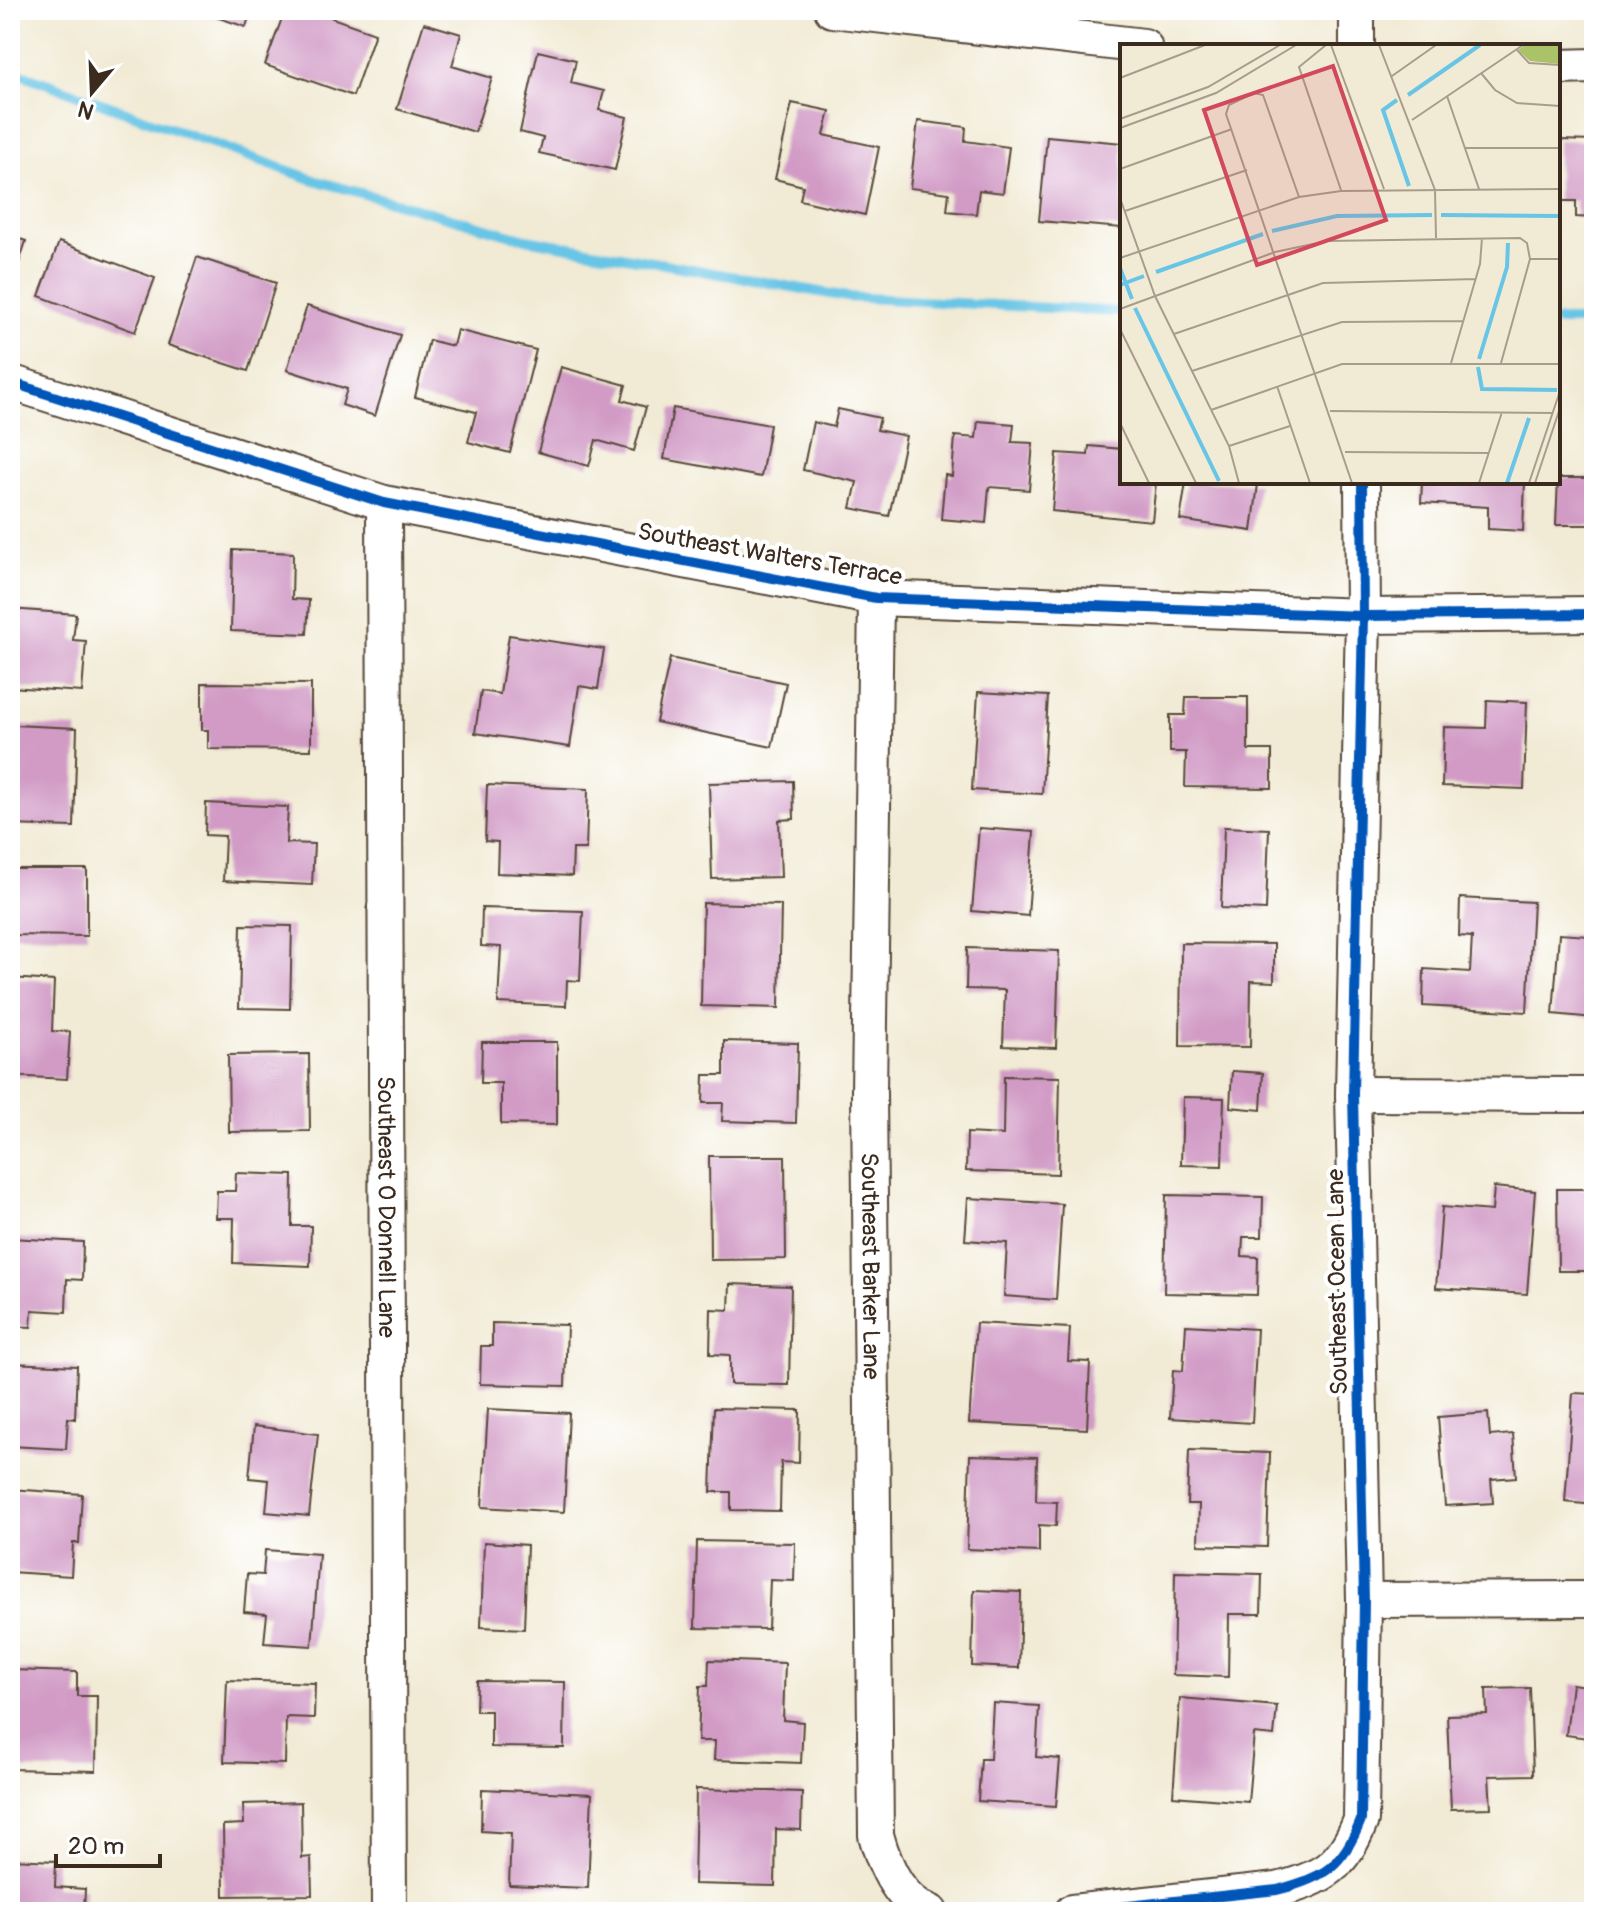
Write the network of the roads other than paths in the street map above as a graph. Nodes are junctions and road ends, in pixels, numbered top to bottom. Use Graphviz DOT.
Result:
graph roads {
  1 [pos="832,10"];
  2 [pos="1357,10"];
  3 [pos="1127,44"];
  4 [pos="1357,44"];
  5 [pos="1594,66"];
  6 [pos="1560,67"];
  7 [pos="10,382"];
  8 [pos="1362,484"];
  9 [pos="384,503"];
  10 [pos="876,598"];
  11 [pos="1594,614"];
  12 [pos="1363,616"];
  13 [pos="1353,1094"];
  14 [pos="1594,1095"];
  15 [pos="1594,1599"];
  16 [pos="1364,1600"];
  17 [pos="389,1912"];
  18 [pos="930,1912"];
  19 [pos="1072,1912"];
  1 -- 3 [label="street"];
  2 -- 4 [label="street"];
  5 -- 6 [label="street"];
  7 -- 9 [label="street, Southeast Walters Terrace"];
  8 -- 12 [label="street, Southeast Ocean Lane"];
  9 -- 10 [label="street, Southeast Walters Terrace"];
  9 -- 17 [label="street, Southeast O Donnell Lane"];
  10 -- 12 [label="street, Southeast Walters Terrace"];
  10 -- 18 [label="street, Southeast Barker Lane"];
  11 -- 12 [label="street, Southeast Walters Terrace"];
  12 -- 13 [label="street, Southeast Ocean Lane"];
  13 -- 14 [label="street"];
  13 -- 16 [label="street, Southeast Ocean Lane"];
  15 -- 16 [label="street"];
  16 -- 19 [label="street, Southeast Ocean Lane"];
}
